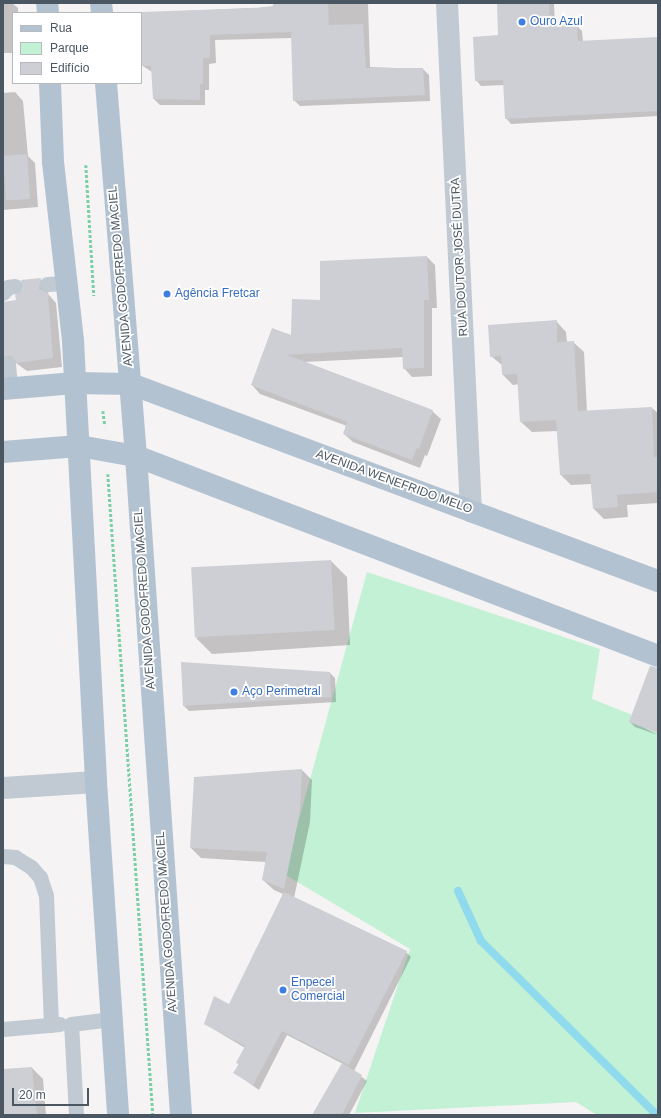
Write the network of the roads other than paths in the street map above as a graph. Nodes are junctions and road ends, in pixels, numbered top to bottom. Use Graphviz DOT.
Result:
graph roads {
  1 [pos="447,3"];
  2 [pos="50,84"];
  3 [pos="106,84"];
  4 [pos="8,364"];
  5 [pos="75,383"];
  6 [pos="131,384"];
  7 [pos="7,388"];
  8 [pos="78,446"];
  9 [pos="3,452"];
  10 [pos="136,456"];
  11 [pos="471,511"];
  12 [pos="658,581"];
  13 [pos="658,656"];
  14 [pos="96,782"];
  15 [pos="3,788"];
  16 [pos="3,856"];
  17 [pos="112,1018"];
  18 [pos="71,1024"];
  19 [pos="51,1025"];
  20 [pos="3,1029"];
  21 [pos="76,1115"];
  22 [pos="118,1115"];
  23 [pos="181,1115"];
  1 -- 11 [label="street, RUA DOUTOR JOSÉ DUTRA"];
  2 -- 5 [label="main road"];
  3 -- 6 [label="main road, AVENIDA GODOFREDO MACIEL"];
  4 -- 7 [label="lane"];
  5 -- 6 [label="main road, AVENIDA WENEFRIDO MELO"];
  5 -- 7 [label="main road, AVENIDA WENEFRIDO MELO"];
  5 -- 8 [label="main road"];
  6 -- 10 [label="main road, AVENIDA GODOFREDO MACIEL"];
  6 -- 11 [label="main road, AVENIDA WENEFRIDO MELO"];
  8 -- 9 [label="main road"];
  8 -- 10 [label="main road"];
  8 -- 14 [label="main road"];
  10 -- 13 [label="main road"];
  10 -- 23 [label="main road, AVENIDA GODOFREDO MACIEL"];
  11 -- 12 [label="main road, AVENIDA WENEFRIDO MELO"];
  14 -- 15 [label="street"];
  14 -- 17 [label="main road"];
  16 -- 19 [label="lane"];
  17 -- 18 [label="lane"];
  17 -- 22 [label="main road"];
  18 -- 19 [label="lane"];
  18 -- 21 [label="lane"];
  19 -- 20 [label="lane"];
}
